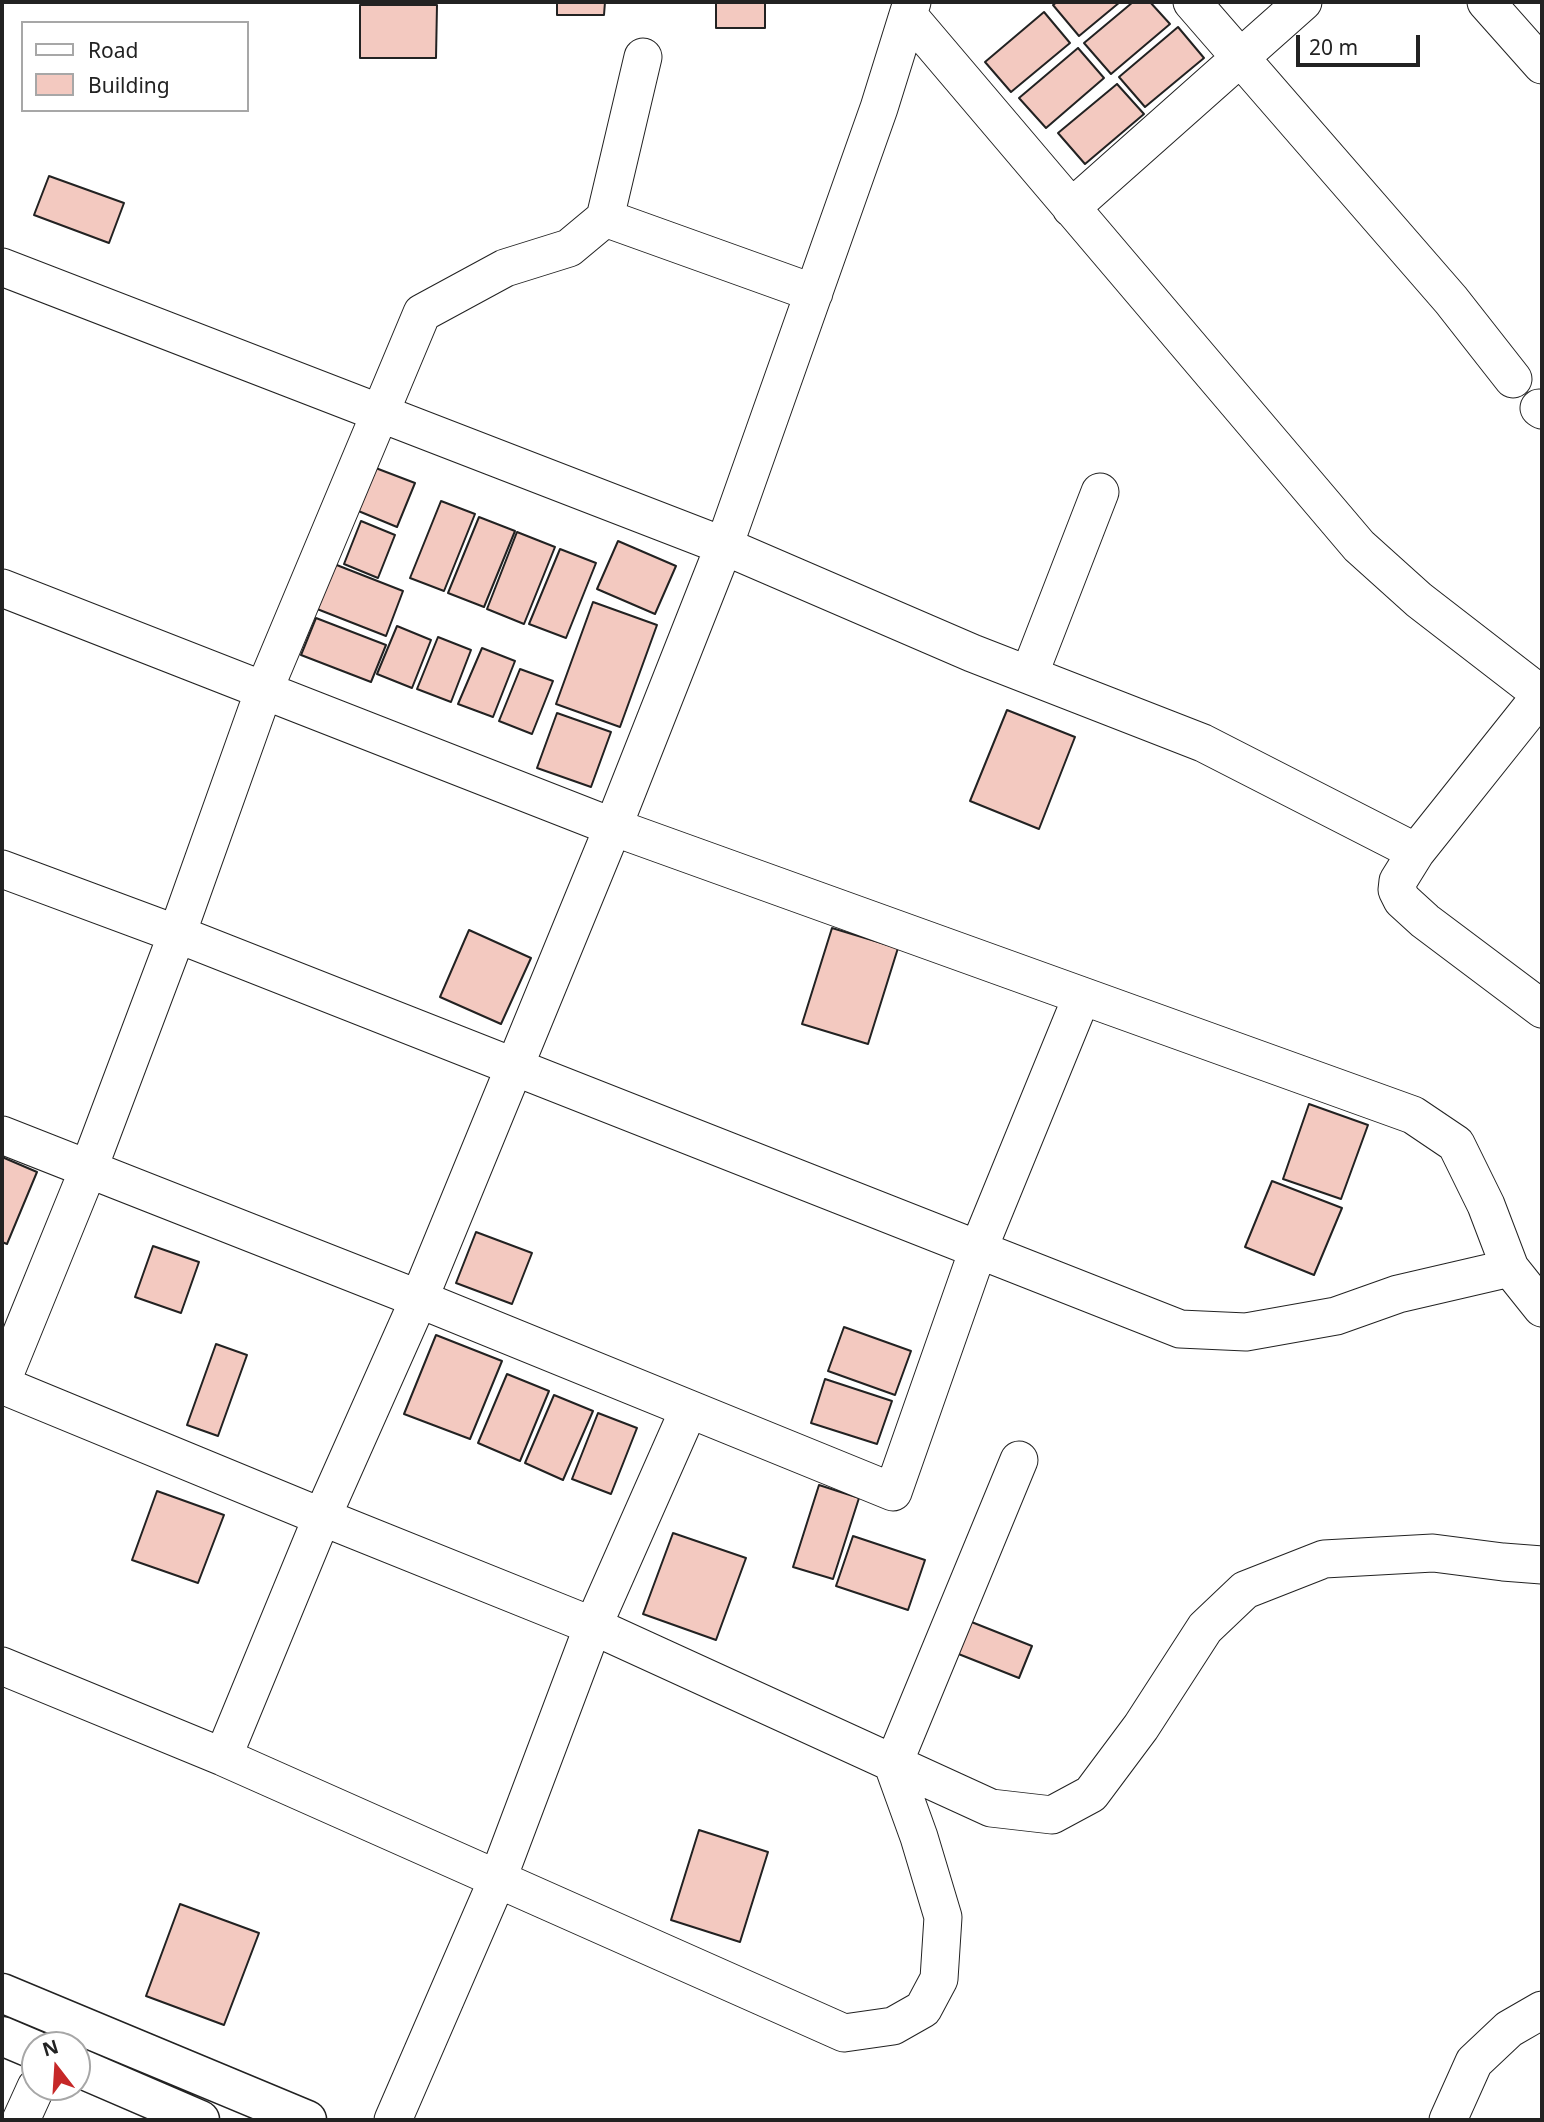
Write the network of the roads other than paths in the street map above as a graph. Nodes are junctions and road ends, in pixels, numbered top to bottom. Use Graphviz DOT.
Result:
graph roads {
  1 [pos="1192,2"];
  2 [pos="1303,2"];
  3 [pos="1486,2"];
  4 [pos="910,8"];
  5 [pos="643,57"];
  6 [pos="1241,57"];
  7 [pos="1542,65"];
  8 [pos="1072,208"];
  9 [pos="605,218"];
  10 [pos="2,267"];
  11 [pos="814,293"];
  12 [pos="1513,379"];
  13 [pos="380,413"];
  14 [pos="1100,492"];
  15 [pos="724,546"];
  16 [pos="2,588"];
  17 [pos="1028,676"];
  18 [pos="264,690"];
  19 [pos="1542,694"];
  20 [pos="612,827"];
  21 [pos="1416,852"];
  22 [pos="2,869"];
  23 [pos="177,934"];
  24 [pos="1082,996"];
  25 [pos="1542,1009"];
  26 [pos="515,1067"];
  27 [pos="2,1135"];
  28 [pos="88,1170"];
  29 [pos="978,1250"];
  30 [pos="1510,1268"];
  31 [pos="419,1299"];
  32 [pos="1542,1308"];
  33 [pos="2,1383"];
  34 [pos="689,1409"];
  35 [pos="1019,1460"];
  36 [pos="322,1517"];
  37 [pos="1542,1564"];
  38 [pos="593,1626"];
  39 [pos="2,1666"];
  40 [pos="223,1757"];
  41 [pos="893,1765"];
  42 [pos="498,1878"];
  43 [pos="2,1993"];
  44 [pos="1542,2010"];
  45 [pos="2,2036"];
  46 [pos="21,2044"];
  47 [pos="91,2073"];
  48 [pos="30,2101"];
  49 [pos="21,2120"];
  50 [pos="200,2120"];
  51 [pos="307,2120"];
  52 [pos="393,2120"];
  53 [pos="1448,2120"];
  1 -- 6 [label="street"];
  2 -- 6 [label="street"];
  3 -- 7 [label="street"];
  4 -- 8 [label="street"];
  4 -- 11 [label="street"];
  5 -- 9 [label="street"];
  6 -- 8 [label="street"];
  6 -- 12 [label="street"];
  8 -- 19 [label="street"];
  9 -- 11 [label="street"];
  9 -- 13 [label="street"];
  10 -- 13 [label="street"];
  11 -- 15 [label="street"];
  13 -- 15 [label="street"];
  13 -- 18 [label="street"];
  14 -- 17 [label="street"];
  15 -- 17 [label="street"];
  15 -- 20 [label="street"];
  16 -- 18 [label="street"];
  17 -- 21 [label="street"];
  18 -- 20 [label="street"];
  18 -- 23 [label="street"];
  19 -- 21 [label="street"];
  20 -- 24 [label="street"];
  20 -- 26 [label="street"];
  21 -- 25 [label="street"];
  22 -- 23 [label="street"];
  23 -- 26 [label="street"];
  23 -- 28 [label="street"];
  24 -- 29 [label="street"];
  24 -- 30 [label="street"];
  26 -- 29 [label="street"];
  26 -- 31 [label="street"];
  27 -- 28 [label="street"];
  28 -- 31 [label="street"];
  28 -- 33 [label="street"];
  29 -- 30 [label="street"];
  29 -- 34 [label="street"];
  30 -- 32 [label="street"];
  31 -- 34 [label="street"];
  31 -- 36 [label="street"];
  33 -- 36 [label="street"];
  34 -- 38 [label="street"];
  35 -- 41 [label="street"];
  36 -- 38 [label="street"];
  36 -- 40 [label="street"];
  37 -- 41 [label="street"];
  38 -- 41 [label="street"];
  38 -- 42 [label="street"];
  39 -- 40 [label="street"];
  40 -- 42 [label="street"];
  41 -- 42 [label="street"];
  42 -- 52 [label="street"];
  43 -- 51 [label="main road"];
  44 -- 53 [label="street"];
  45 -- 46 [label="main road"];
  47 -- 50 [label="main road"];
  48 -- 49 [label="street"];
}
